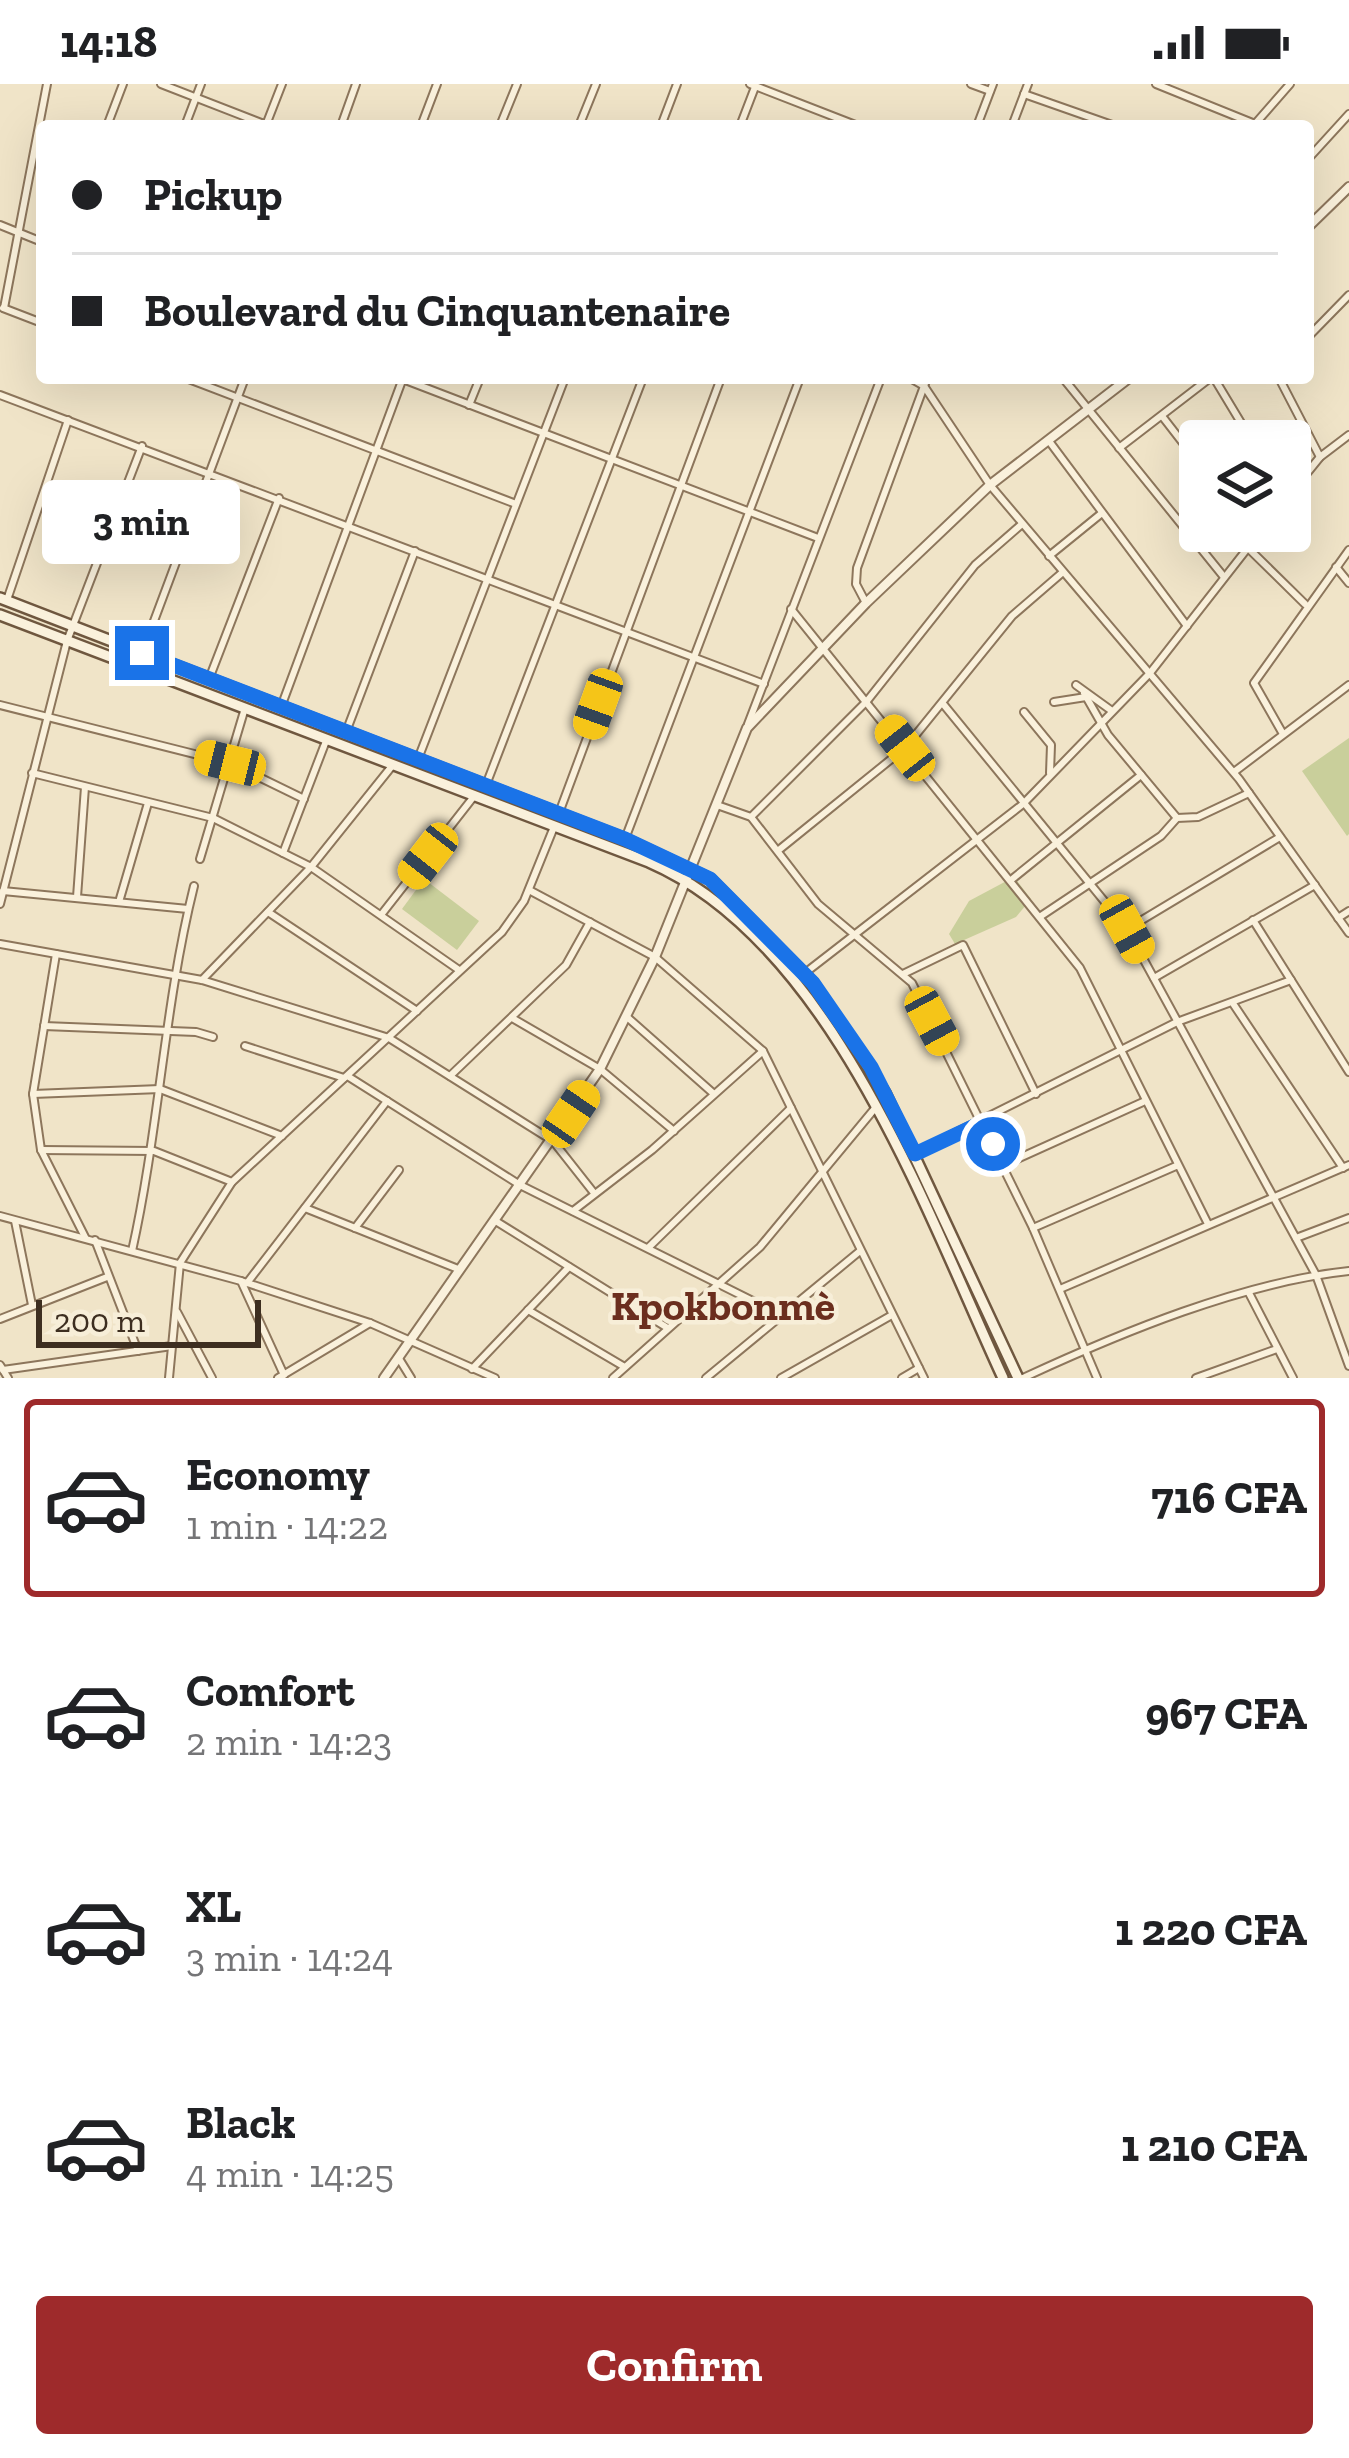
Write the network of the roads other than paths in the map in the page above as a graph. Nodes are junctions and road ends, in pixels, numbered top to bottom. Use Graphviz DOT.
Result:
graph roads {
  1 [pos="47,84"];
  2 [pos="123,84"];
  3 [pos="161,84"];
  4 [pos="201,84"];
  5 [pos="282,84"];
  6 [pos="356,84"];
  7 [pos="437,84"];
  8 [pos="517,84"];
  9 [pos="596,84"];
  10 [pos="677,84"];
  11 [pos="971,84"];
  12 [pos="1028,84"];
  13 [pos="1156,84"];
  14 [pos="1290,84"];
  15 [pos="754,85"];
  16 [pos="992,88"];
  17 [pos="1024,94"];
  18 [pos="196,97"];
  19 [pos="826,113"];
  20 [pos="1349,114"];
  21 [pos="39,120"];
  22 [pos="108,120"];
  23 [pos="186,120"];
  24 [pos="252,120"];
  25 [pos="269,120"];
  26 [pos="342,120"];
  27 [pos="423,120"];
  28 [pos="502,120"];
  29 [pos="581,120"];
  30 [pos="663,120"];
  31 [pos="742,120"];
  32 [pos="823,120"];
  33 [pos="843,120"];
  34 [pos="979,120"];
  35 [pos="1014,120"];
  36 [pos="1098,120"];
  37 [pos="1242,120"];
  38 [pos="1258,120"];
  39 [pos="36,137"];
  40 [pos="1314,152"];
  41 [pos="1349,187"];
  42 [pos="1340,196"];
  43 [pos="1349,204"];
  44 [pos="1314,220"];
  45 [pos="0,225"];
  46 [pos="16,232"];
  47 [pos="36,240"];
  48 [pos="1349,295"];
  49 [pos="2,307"];
  50 [pos="36,321"];
  51 [pos="1314,331"];
  52 [pos="201,384"];
  53 [pos="243,384"];
  54 [pos="400,384"];
  55 [pos="417,384"];
  56 [pos="478,384"];
  57 [pos="563,384"];
  58 [pos="641,384"];
  59 [pos="719,384"];
  60 [pos="798,384"];
  61 [pos="878,384"];
  62 [pos="926,384"];
  63 [pos="930,384"];
  64 [pos="1068,384"];
  65 [pos="1121,384"];
  66 [pos="1204,384"];
  67 [pos="1216,384"];
  68 [pos="1283,384"];
  69 [pos="0,394"];
  70 [pos="237,398"];
  71 [pos="470,405"];
  72 [pos="1088,410"];
  73 [pos="1162,416"];
  74 [pos="68,419"];
  75 [pos="1239,420"];
  76 [pos="544,433"];
  77 [pos="1349,435"];
  78 [pos="1179,438"];
  79 [pos="1049,441"];
  80 [pos="142,446"];
  81 [pos="1119,448"];
  82 [pos="375,450"];
  83 [pos="1320,457"];
  84 [pos="612,459"];
  85 [pos="1311,468"];
  86 [pos="210,471"];
  87 [pos="680,485"];
  88 [pos="990,485"];
  89 [pos="279,497"];
  90 [pos="516,504"];
  91 [pos="751,512"];
  92 [pos="1102,513"];
  93 [pos="1022,524"];
  94 [pos="347,525"];
  95 [pos="818,538"];
  96 [pos="1349,550"];
  97 [pos="415,551"];
  98 [pos="1245,552"];
  99 [pos="1252,552"];
  100 [pos="1049,556"];
  101 [pos="1336,567"];
  102 [pos="1064,572"];
  103 [pos="488,578"];
  104 [pos="1225,578"];
  105 [pos="1349,583"];
  106 [pos="3,599"];
  107 [pos="866,603"];
  108 [pos="1305,604"];
  109 [pos="556,605"];
  110 [pos="791,609"];
  111 [pos="0,615"];
  112 [pos="72,626"];
  113 [pos="1187,626"];
  114 [pos="625,631"];
  115 [pos="67,641"];
  116 [pos="825,647"];
  117 [pos="142,653"];
  118 [pos="694,658"];
  119 [pos="1150,673"];
  120 [pos="209,679"];
  121 [pos="764,684"];
  122 [pos="1076,685"];
  123 [pos="1349,685"];
  124 [pos="1084,695"];
  125 [pos="867,700"];
  126 [pos="1054,702"];
  127 [pos="0,705"];
  128 [pos="944,705"];
  129 [pos="281,707"];
  130 [pos="244,708"];
  131 [pos="1112,711"];
  132 [pos="1024,712"];
  133 [pos="46,715"];
  134 [pos="1100,723"];
  135 [pos="747,728"];
  136 [pos="346,732"];
  137 [pos="1283,734"];
  138 [pos="326,741"];
  139 [pos="905,748"];
  140 [pos="418,759"];
  141 [pos="230,763"];
  142 [pos="392,766"];
  143 [pos="1234,772"];
  144 [pos="32,773"];
  145 [pos="1142,775"];
  146 [pos="1049,777"];
  147 [pos="486,785"];
  148 [pos="85,787"];
  149 [pos="1249,793"];
  150 [pos="476,796"];
  151 [pos="304,799"];
  152 [pos="148,803"];
  153 [pos="1024,804"];
  154 [pos="717,805"];
  155 [pos="752,817"];
  156 [pos="213,818"];
  157 [pos="1177,818"];
  158 [pos="556,820"];
  159 [pos="1280,837"];
  160 [pos="978,838"];
  161 [pos="625,839"];
  162 [pos="1057,843"];
  163 [pos="780,849"];
  164 [pos="283,853"];
  165 [pos="200,859"];
  166 [pos="311,867"];
  167 [pos="687,874"];
  168 [pos="1011,880"];
  169 [pos="1088,884"];
  170 [pos="1315,885"];
  171 [pos="194,886"];
  172 [pos="530,890"];
  173 [pos="3,891"];
  174 [pos="77,898"];
  175 [pos="119,902"];
  176 [pos="0,904"];
  177 [pos="188,909"];
  178 [pos="1349,911"];
  179 [pos="268,912"];
  180 [pos="381,916"];
  181 [pos="1040,916"];
  182 [pos="1338,918"];
  183 [pos="1253,920"];
  184 [pos="590,922"];
  185 [pos="1127,929"];
  186 [pos="1349,933"];
  187 [pos="852,934"];
  188 [pos="0,944"];
  189 [pos="56,954"];
  190 [pos="655,957"];
  191 [pos="459,970"];
  192 [pos="806,973"];
  193 [pos="903,974"];
  194 [pos="174,976"];
  195 [pos="1154,978"];
  196 [pos="202,980"];
  197 [pos="1291,980"];
  198 [pos="1234,1005"];
  199 [pos="417,1011"];
  200 [pos="627,1017"];
  201 [pos="512,1018"];
  202 [pos="1177,1022"];
  203 [pos="44,1026"];
  204 [pos="166,1030"];
  205 [pos="213,1037"];
  206 [pos="389,1038"];
  207 [pos="245,1046"];
  208 [pos="1122,1050"];
  209 [pos="763,1051"];
  210 [pos="600,1069"];
  211 [pos="1349,1072"];
  212 [pos="450,1076"];
  213 [pos="347,1078"];
  214 [pos="160,1089"];
  215 [pos="33,1094"];
  216 [pos="715,1094"];
  217 [pos="1036,1094"];
  218 [pos="387,1101"];
  219 [pos="1143,1102"];
  220 [pos="876,1107"];
  221 [pos="790,1108"];
  222 [pos="983,1122"];
  223 [pos="674,1131"];
  224 [pos="282,1136"];
  225 [pos="553,1141"];
  226 [pos="41,1150"];
  227 [pos="154,1151"];
  228 [pos="915,1154"];
  229 [pos="1003,1166"];
  230 [pos="1176,1166"];
  231 [pos="1346,1167"];
  232 [pos="399,1170"];
  233 [pos="821,1172"];
  234 [pos="232,1183"];
  235 [pos="520,1185"];
  236 [pos="594,1193"];
  237 [pos="1274,1196"];
  238 [pos="305,1208"];
  239 [pos="572,1211"];
  240 [pos="0,1216"];
  241 [pos="1349,1218"];
  242 [pos="494,1220"];
  243 [pos="15,1221"];
  244 [pos="1208,1224"];
  245 [pos="355,1228"];
  246 [pos="1033,1228"];
  247 [pos="85,1237"];
  248 [pos="1296,1238"];
  249 [pos="95,1240"];
  250 [pos="648,1248"];
  251 [pos="132,1251"];
  252 [pos="860,1251"];
  253 [pos="180,1263"];
  254 [pos="569,1267"];
  255 [pos="458,1269"];
  256 [pos="1349,1271"];
  257 [pos="1316,1275"];
  258 [pos="107,1277"];
  259 [pos="244,1282"];
  260 [pos="719,1284"];
  261 [pos="1060,1289"];
  262 [pos="1249,1293"];
  263 [pos="32,1306"];
  264 [pos="175,1308"];
  265 [pos="528,1310"];
  266 [pos="779,1314"];
  267 [pos="892,1315"];
  268 [pos="0,1319"];
  269 [pos="370,1323"];
  270 [pos="666,1327"];
  271 [pos="408,1342"];
  272 [pos="173,1346"];
  273 [pos="1279,1348"];
  274 [pos="1084,1349"];
  275 [pos="138,1351"];
  276 [pos="398,1357"];
  277 [pos="1349,1366"];
  278 [pos="624,1367"];
  279 [pos="919,1368"];
  280 [pos="4,1371"];
  281 [pos="479,1373"];
  282 [pos="1215,1375"];
  283 [pos="281,1376"];
  284 [pos="169,1378"];
  285 [pos="212,1378"];
  286 [pos="384,1378"];
  287 [pos="411,1378"];
  288 [pos="494,1378"];
  289 [pos="613,1378"];
  290 [pos="706,1378"];
  291 [pos="781,1378"];
  292 [pos="902,1378"];
  293 [pos="923,1378"];
  294 [pos="1003,1378"];
  295 [pos="1021,1378"];
  296 [pos="1097,1378"];
  297 [pos="1196,1378"];
  298 [pos="1293,1378"];
  1 -- 21 [label="street"];
  2 -- 22 [label="street"];
  3 -- 18 [label="street"];
  4 -- 18 [label="street"];
  5 -- 25 [label="street"];
  6 -- 26 [label="street"];
  7 -- 27 [label="street"];
  8 -- 28 [label="street"];
  9 -- 29 [label="street"];
  10 -- 30 [label="street"];
  11 -- 16 [label="street"];
  12 -- 17 [label="street"];
  13 -- 37 [label="street"];
  14 -- 38 [label="street"];
  15 -- 19 [label="street"];
  15 -- 31 [label="street"];
  16 -- 34 [label="street"];
  17 -- 35 [label="street"];
  17 -- 36 [label="street"];
  18 -- 23 [label="street"];
  18 -- 24 [label="street"];
  19 -- 32 [label="street"];
  19 -- 33 [label="street"];
  20 -- 40 [label="street"];
  39 -- 46 [label="street"];
  41 -- 42 [label="street"];
  42 -- 43 [label="street"];
  42 -- 44 [label="street"];
  45 -- 46 [label="street"];
  46 -- 47 [label="street"];
  46 -- 49 [label="street"];
  48 -- 51 [label="street"];
  49 -- 50 [label="street"];
  52 -- 70 [label="street"];
  53 -- 70 [label="street"];
  54 -- 82 [label="street"];
  55 -- 71 [label="street"];
  56 -- 71 [label="street"];
  57 -- 76 [label="street"];
  58 -- 84 [label="street"];
  59 -- 87 [label="street"];
  60 -- 91 [label="street"];
  61 -- 95 [label="street"];
  62 -- 107 [label="street"];
  63 -- 88 [label="street"];
  64 -- 72 [label="street"];
  65 -- 72 [label="street"];
  66 -- 73 [label="street"];
  67 -- 75 [label="street"];
  68 -- 83 [label="street"];
  69 -- 74 [label="street"];
  70 -- 82 [label="street"];
  70 -- 86 [label="street"];
  71 -- 76 [label="street"];
  72 -- 79 [label="street"];
  72 -- 81 [label="street"];
  73 -- 78 [label="street"];
  73 -- 81 [label="street"];
  74 -- 80 [label="street"];
  74 -- 106 [label="street"];
  76 -- 84 [label="street"];
  76 -- 90 [label="street"];
  77 -- 83 [label="street"];
  79 -- 88 [label="street"];
  79 -- 92 [label="street"];
  80 -- 86 [label="street"];
  80 -- 112 [label="street"];
  81 -- 104 [label="street"];
  82 -- 90 [label="street"];
  82 -- 94 [label="street"];
  83 -- 85 [label="street"];
  84 -- 87 [label="street"];
  84 -- 109 [label="street"];
  86 -- 89 [label="street"];
  86 -- 117 [label="street"];
  87 -- 91 [label="street"];
  87 -- 114 [label="street"];
  88 -- 93 [label="street"];
  88 -- 107 [label="street"];
  89 -- 94 [label="street"];
  89 -- 120 [label="street"];
  90 -- 103 [label="street"];
  91 -- 95 [label="street"];
  91 -- 118 [label="street"];
  92 -- 100 [label="street"];
  92 -- 113 [label="street"];
  93 -- 100 [label="street"];
  93 -- 125 [label="street"];
  94 -- 97 [label="street"];
  94 -- 129 [label="street"];
  95 -- 110 [label="street"];
  96 -- 101 [label="street"];
  97 -- 103 [label="street"];
  97 -- 136 [label="street"];
  98 -- 104 [label="street"];
  99 -- 108 [label="street"];
  100 -- 102 [label="street"];
  101 -- 105 [label="street"];
  101 -- 108 [label="street"];
  102 -- 119 [label="street"];
  102 -- 128 [label="street"];
  103 -- 109 [label="street"];
  103 -- 140 [label="street"];
  104 -- 113 [label="street"];
  106 -- 112 [label="main road"];
  107 -- 116 [label="street"];
  108 -- 137 [label="street"];
  109 -- 114 [label="street"];
  109 -- 147 [label="street"];
  110 -- 116 [label="street"];
  110 -- 121 [label="street"];
  111 -- 115 [label="main road"];
  112 -- 115 [label="street"];
  112 -- 117 [label="main road"];
  113 -- 119 [label="street"];
  114 -- 118 [label="street"];
  114 -- 158 [label="street"];
  115 -- 130 [label="main road"];
  115 -- 133 [label="street"];
  116 -- 125 [label="street"];
  116 -- 135 [label="street"];
  117 -- 120 [label="main road"];
  118 -- 121 [label="street"];
  118 -- 161 [label="street"];
  119 -- 131 [label="street"];
  119 -- 143 [label="street"];
  120 -- 129 [label="main road"];
  121 -- 135 [label="street"];
  122 -- 124 [label="street"];
  123 -- 137 [label="street"];
  124 -- 126 [label="street"];
  124 -- 131 [label="street"];
  124 -- 134 [label="street"];
  125 -- 139 [label="street"];
  125 -- 155 [label="street"];
  127 -- 133 [label="street"];
  128 -- 139 [label="street"];
  128 -- 153 [label="street"];
  129 -- 136 [label="main road"];
  130 -- 138 [label="main road"];
  130 -- 141 [label="street"];
  131 -- 134 [label="street"];
  132 -- 146 [label="street"];
  133 -- 141 [label="street"];
  133 -- 144 [label="street"];
  134 -- 145 [label="street"];
  134 -- 146 [label="street"];
  135 -- 154 [label="street"];
  136 -- 140 [label="main road"];
  137 -- 143 [label="street"];
  138 -- 142 [label="main road"];
  138 -- 151 [label="street"];
  139 -- 160 [label="street"];
  139 -- 163 [label="street"];
  140 -- 147 [label="main road"];
  141 -- 151 [label="street"];
  141 -- 156 [label="street"];
  142 -- 150 [label="main road"];
  142 -- 166 [label="street"];
  143 -- 149 [label="street"];
  144 -- 148 [label="street"];
  144 -- 173 [label="street"];
  145 -- 157 [label="street"];
  145 -- 162 [label="street"];
  146 -- 153 [label="street"];
  147 -- 158 [label="main road"];
  148 -- 152 [label="street"];
  148 -- 174 [label="street"];
  149 -- 157 [label="street"];
  149 -- 159 [label="street"];
  150 -- 158 [label="main road"];
  150 -- 180 [label="street"];
  151 -- 164 [label="street"];
  152 -- 156 [label="street"];
  152 -- 175 [label="street"];
  153 -- 160 [label="street"];
  153 -- 162 [label="street"];
  154 -- 155 [label="street"];
  154 -- 167 [label="street"];
  155 -- 163 [label="street"];
  156 -- 164 [label="street"];
  156 -- 165 [label="street"];
  157 -- 169 [label="street"];
  158 -- 161 [label="main road"];
  158 -- 167 [label="main road"];
  158 -- 172 [label="street"];
  159 -- 170 [label="street"];
  159 -- 185 [label="street"];
  160 -- 168 [label="street"];
  160 -- 187 [label="street"];
  161 -- 167 [label="main road"];
  162 -- 168 [label="street"];
  162 -- 169 [label="street"];
  163 -- 187 [label="street"];
  164 -- 166 [label="street"];
  166 -- 179 [label="street"];
  166 -- 180 [label="street"];
  167 -- 190 [label="street"];
  167 -- 192 [label="main road"];
  167 -- 220 [label="main road"];
  168 -- 181 [label="street"];
  169 -- 181 [label="street"];
  169 -- 185 [label="street"];
  170 -- 182 [label="street"];
  170 -- 183 [label="street"];
  171 -- 177 [label="street"];
  172 -- 184 [label="street"];
  172 -- 191 [label="street"];
  173 -- 174 [label="street"];
  173 -- 176 [label="street"];
  174 -- 175 [label="street"];
  175 -- 177 [label="street"];
  177 -- 194 [label="street"];
  178 -- 182 [label="street"];
  179 -- 196 [label="street"];
  179 -- 199 [label="street"];
  180 -- 191 [label="street"];
  181 -- 208 [label="street"];
  182 -- 186 [label="street"];
  183 -- 195 [label="street"];
  183 -- 197 [label="street"];
  184 -- 190 [label="street"];
  184 -- 201 [label="street"];
  185 -- 195 [label="street"];
  187 -- 192 [label="street"];
  187 -- 193 [label="street"];
  188 -- 189 [label="street"];
  189 -- 194 [label="street"];
  189 -- 203 [label="street"];
  190 -- 200 [label="street"];
  190 -- 209 [label="street"];
  191 -- 199 [label="street"];
  192 -- 228 [label="main road"];
  193 -- 217 [label="street"];
  193 -- 222 [label="street"];
  194 -- 196 [label="street"];
  194 -- 204 [label="street"];
  195 -- 202 [label="street"];
  196 -- 206 [label="street"];
  197 -- 198 [label="street"];
  197 -- 211 [label="street"];
  198 -- 202 [label="street"];
  198 -- 231 [label="street"];
  199 -- 206 [label="street"];
  200 -- 210 [label="street"];
  200 -- 216 [label="street"];
  201 -- 210 [label="street"];
  201 -- 212 [label="street"];
  202 -- 208 [label="street"];
  202 -- 237 [label="street"];
  203 -- 204 [label="street"];
  203 -- 215 [label="street"];
  204 -- 205 [label="street"];
  204 -- 214 [label="street"];
  206 -- 212 [label="street"];
  206 -- 213 [label="street"];
  207 -- 213 [label="street"];
  208 -- 217 [label="street"];
  208 -- 219 [label="street"];
  209 -- 216 [label="street"];
  209 -- 221 [label="street"];
  210 -- 223 [label="street"];
  210 -- 225 [label="street"];
  212 -- 225 [label="street"];
  213 -- 218 [label="street"];
  213 -- 224 [label="street"];
  214 -- 215 [label="street"];
  214 -- 224 [label="street"];
  214 -- 227 [label="street"];
  215 -- 226 [label="street"];
  216 -- 223 [label="street"];
  217 -- 222 [label="street"];
  218 -- 235 [label="street"];
  218 -- 238 [label="street"];
  219 -- 229 [label="street"];
  219 -- 230 [label="street"];
  220 -- 233 [label="street"];
  220 -- 294 [label="main road"];
  221 -- 233 [label="street"];
  221 -- 250 [label="street"];
  222 -- 228 [label="street"];
  222 -- 229 [label="street"];
  223 -- 236 [label="street"];
  224 -- 234 [label="street"];
  225 -- 235 [label="street"];
  225 -- 236 [label="street"];
  226 -- 227 [label="street"];
  226 -- 247 [label="street"];
  227 -- 234 [label="street"];
  227 -- 251 [label="street"];
  228 -- 295 [label="main road"];
  229 -- 246 [label="street"];
  230 -- 244 [label="street"];
  230 -- 246 [label="street"];
  231 -- 237 [label="street"];
  232 -- 245 [label="street"];
  233 -- 252 [label="street"];
  233 -- 260 [label="street"];
  234 -- 253 [label="street"];
  235 -- 239 [label="street"];
  235 -- 242 [label="street"];
  236 -- 239 [label="street"];
  237 -- 244 [label="street"];
  237 -- 248 [label="street"];
  238 -- 245 [label="street"];
  238 -- 259 [label="street"];
  239 -- 250 [label="street"];
  240 -- 243 [label="street"];
  241 -- 248 [label="street"];
  242 -- 254 [label="street"];
  242 -- 255 [label="street"];
  243 -- 247 [label="street"];
  243 -- 263 [label="street"];
  244 -- 261 [label="street"];
  245 -- 255 [label="street"];
  246 -- 261 [label="street"];
  247 -- 249 [label="street"];
  248 -- 257 [label="street"];
  249 -- 251 [label="street"];
  249 -- 258 [label="street"];
  250 -- 260 [label="street"];
  251 -- 253 [label="street"];
  252 -- 266 [label="street"];
  252 -- 267 [label="street"];
  253 -- 259 [label="street"];
  253 -- 264 [label="street"];
  254 -- 265 [label="street"];
  254 -- 270 [label="street"];
  255 -- 271 [label="street"];
  256 -- 257 [label="street"];
  257 -- 262 [label="street"];
  257 -- 277 [label="street"];
  258 -- 263 [label="street"];
  258 -- 275 [label="street"];
  259 -- 269 [label="street"];
  259 -- 283 [label="street"];
  260 -- 266 [label="street"];
  260 -- 270 [label="street"];
  261 -- 274 [label="street"];
  262 -- 273 [label="street"];
  262 -- 274 [label="street"];
  263 -- 268 [label="street"];
  264 -- 272 [label="street"];
  264 -- 285 [label="street"];
  265 -- 278 [label="street"];
  265 -- 281 [label="street"];
  266 -- 290 [label="street"];
  267 -- 279 [label="street"];
  267 -- 291 [label="street"];
  269 -- 271 [label="street"];
  269 -- 283 [label="street"];
  270 -- 278 [label="street"];
  271 -- 276 [label="street"];
  271 -- 281 [label="street"];
  272 -- 275 [label="street"];
  272 -- 284 [label="street"];
  273 -- 282 [label="street"];
  273 -- 298 [label="street"];
  274 -- 295 [label="street"];
  274 -- 296 [label="street"];
  275 -- 280 [label="street"];
  276 -- 286 [label="street"];
  276 -- 287 [label="street"];
  278 -- 289 [label="street"];
  279 -- 292 [label="street"];
  279 -- 293 [label="street"];
  281 -- 288 [label="street"];
  282 -- 297 [label="street"];
}
